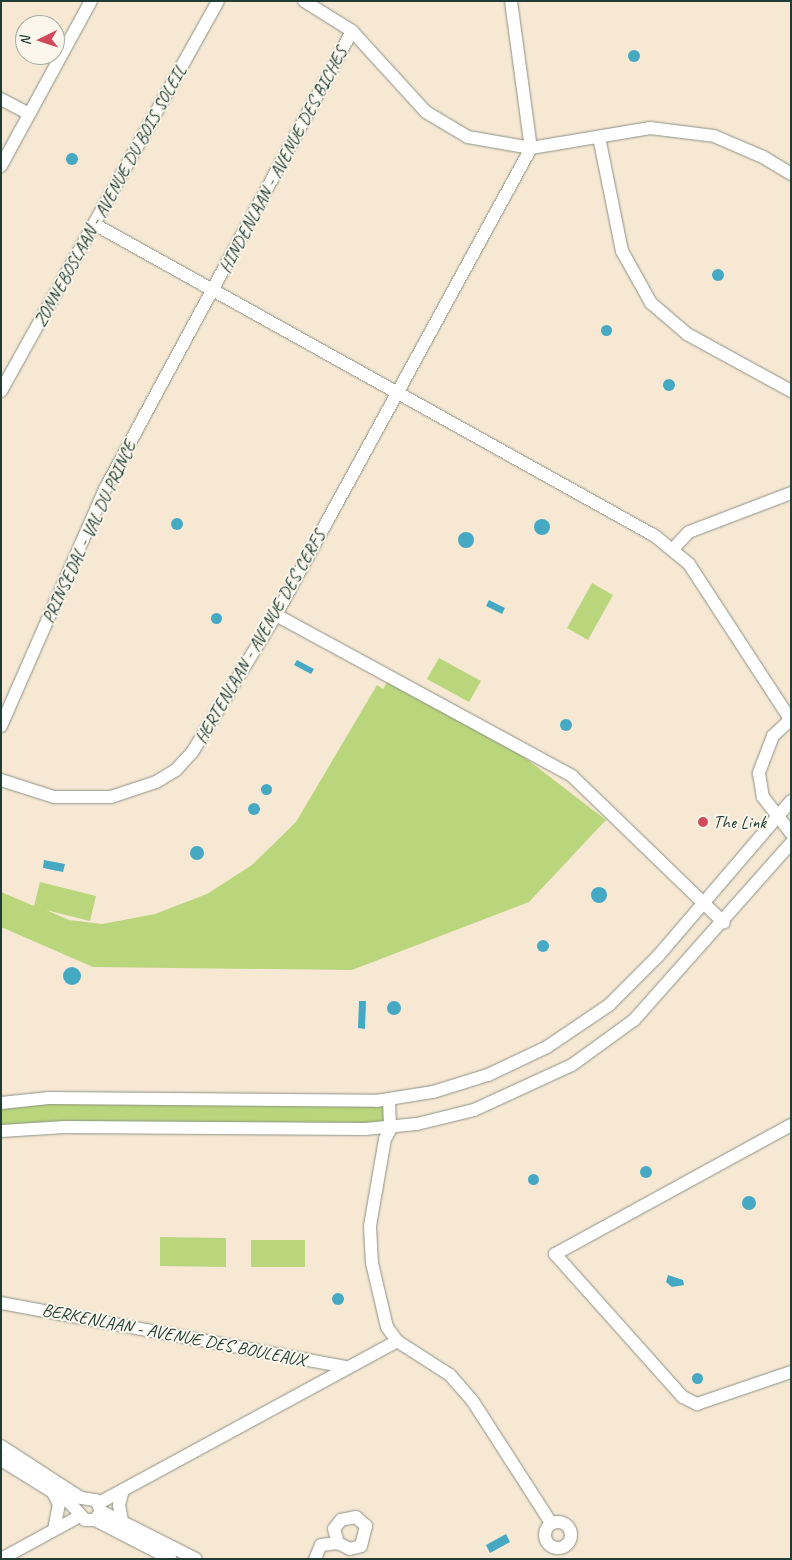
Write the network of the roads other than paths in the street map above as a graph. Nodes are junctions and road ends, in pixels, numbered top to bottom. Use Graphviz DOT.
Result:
graph roads {
  1 [pos="91,1"];
  2 [pos="218,1"];
  3 [pos="304,1"];
  4 [pos="511,1"];
  5 [pos="352,31"];
  6 [pos="1,99"];
  7 [pos="29,114"];
  8 [pos="599,137"];
  9 [pos="531,148"];
  10 [pos="1,166"];
  11 [pos="791,174"];
  12 [pos="94,224"];
  13 [pos="213,289"];
  14 [pos="1,391"];
  15 [pos="791,391"];
  16 [pos="398,392"];
  17 [pos="791,493"];
  18 [pos="673,549"];
  19 [pos="276,614"];
  20 [pos="790,719"];
  21 [pos="1,726"];
  22 [pos="1,780"];
  23 [pos="791,801"];
  24 [pos="774,817"];
  25 [pos="791,833"];
  26 [pos="791,843"];
  27 [pos="703,904"];
  28 [pos="724,923"];
  29 [pos="389,1099"];
  30 [pos="1,1103"];
  31 [pos="791,1126"];
  32 [pos="391,1127"];
  33 [pos="1,1131"];
  34 [pos="1,1302"];
  35 [pos="397,1341"];
  36 [pos="346,1367"];
  37 [pos="791,1372"];
  38 [pos="1,1446"];
  39 [pos="1,1460"];
  40 [pos="123,1490"];
  41 [pos="52,1491"];
  42 [pos="85,1499"];
  43 [pos="99,1511"];
  44 [pos="79,1513"];
  45 [pos="551,1523"];
  46 [pos="123,1525"];
  47 [pos="54,1530"];
  48 [pos="338,1543"];
  49 [pos="1,1558"];
  50 [pos="168,1558"];
  51 [pos="196,1559"];
  52 [pos="315,1559"];
  1 -- 7 [label="street"];
  2 -- 12 [label="street, ZONNEBOSLAAN - AVENUE DU BOIS SOLEIL"];
  3 -- 5 [label="street"];
  4 -- 9 [label="street"];
  5 -- 9 [label="street"];
  5 -- 13 [label="street, HINDENLAAN - AVENUE DES BICHES"];
  6 -- 7 [label="street"];
  7 -- 10 [label="street"];
  8 -- 9 [label="street"];
  8 -- 11 [label="street"];
  8 -- 15 [label="street"];
  9 -- 16 [label="street, HERTENLAAN - AVENUE DES CERFS"];
  12 -- 13 [label="street"];
  12 -- 14 [label="street, ZONNEBOSLAAN - AVENUE DU BOIS SOLEIL"];
  13 -- 16 [label="street"];
  13 -- 21 [label="street, PRINSEDAL - VAL DU PRINCE"];
  16 -- 18 [label="street"];
  16 -- 19 [label="street, HERTENLAAN - AVENUE DES CERFS"];
  17 -- 18 [label="street"];
  18 -- 20 [label="street"];
  19 -- 22 [label="street, HERTENLAAN - AVENUE DES CERFS"];
  19 -- 27 [label="street"];
  20 -- 24 [label="street"];
  23 -- 24 [label="street"];
  24 -- 25 [label="street"];
  24 -- 27 [label="street"];
  26 -- 28 [label="street"];
  27 -- 28 [label="street"];
  27 -- 29 [label="street"];
  28 -- 32 [label="street"];
  29 -- 30 [label="street"];
  29 -- 32 [label="street"];
  31 -- 37 [label="street"];
  32 -- 33 [label="street"];
  32 -- 35 [label="street"];
  34 -- 36 [label="street, BERKENLAAN - AVENUE DES BOULEAUX"];
  35 -- 36 [label="street"];
  35 -- 45 [label="street"];
  36 -- 40 [label="street"];
  38 -- 42 [label="street"];
  39 -- 41 [label="street"];
  40 -- 43 [label="street"];
  40 -- 46 [label="street"];
  41 -- 44 [label="street"];
  41 -- 47 [label="street"];
  42 -- 43 [label="street"];
  42 -- 44 [label="street"];
  43 -- 44 [label="street"];
  43 -- 46 [label="street"];
  43 -- 50 [label="street"];
  44 -- 47 [label="street"];
  46 -- 51 [label="street"];
  47 -- 49 [label="street"];
  48 -- 52 [label="street"];
}
